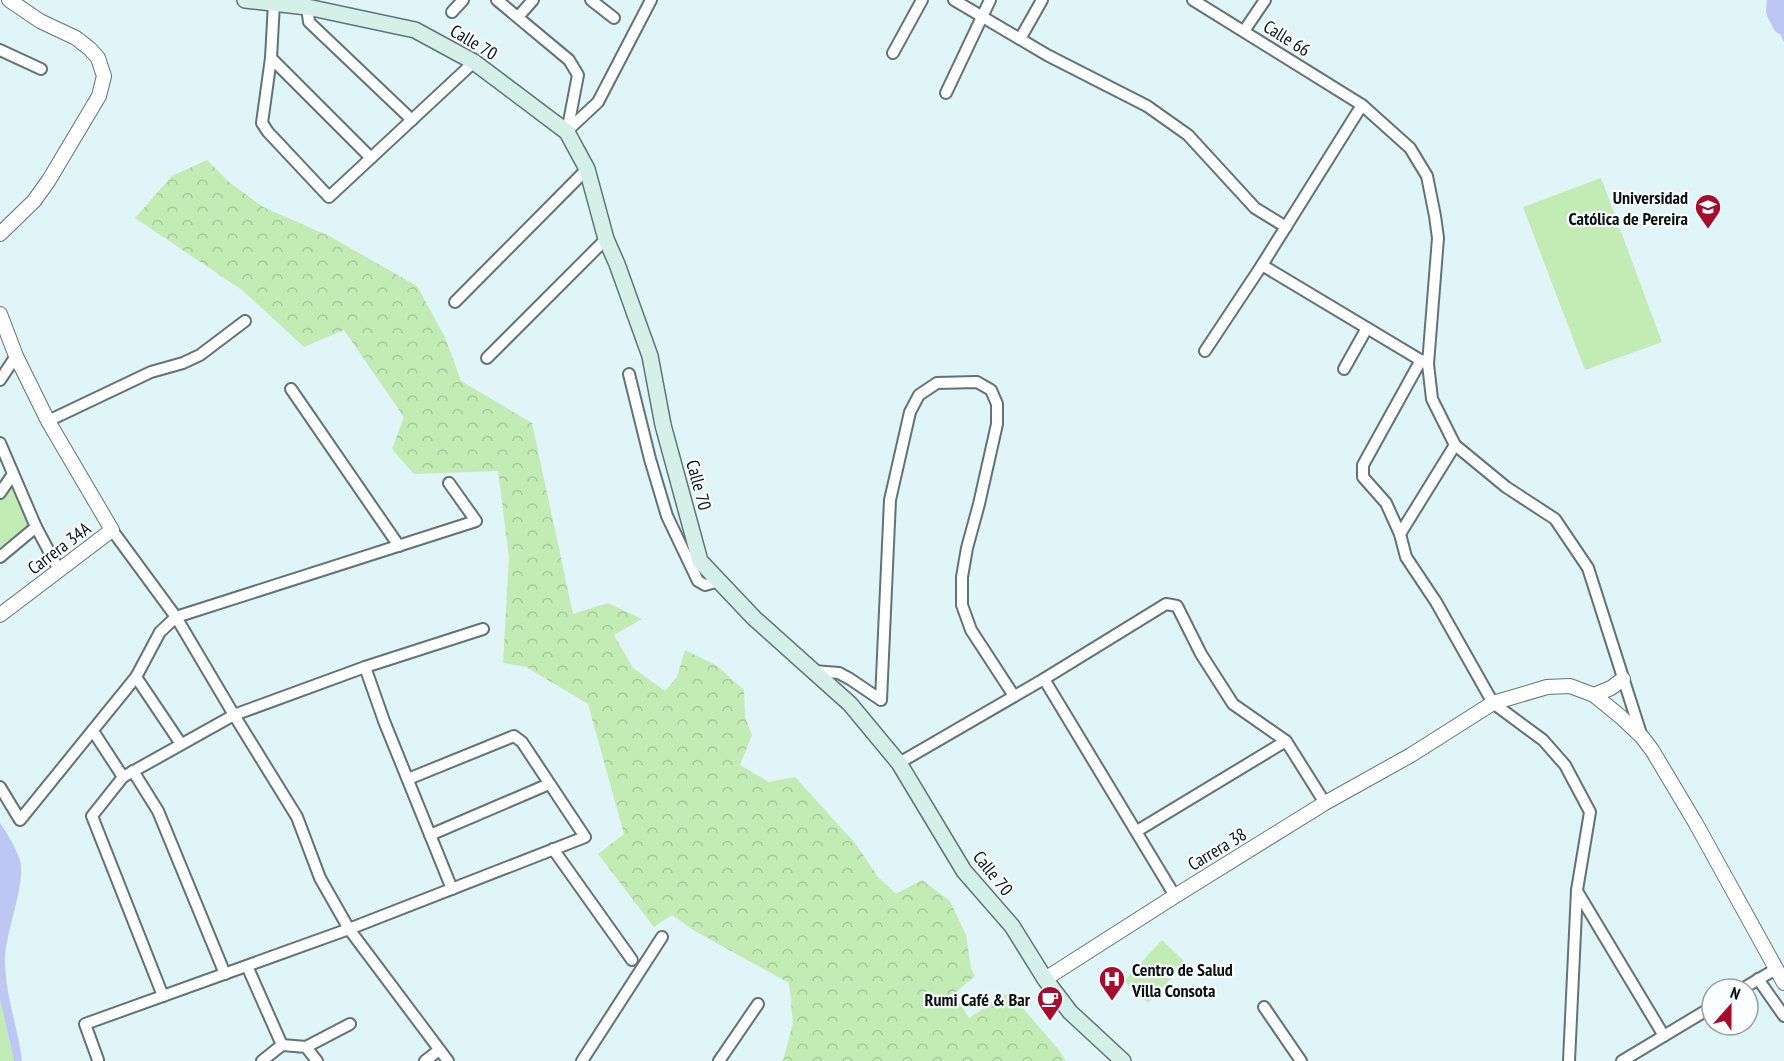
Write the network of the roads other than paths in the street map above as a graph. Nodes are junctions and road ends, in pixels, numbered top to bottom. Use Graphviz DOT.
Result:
graph roads {
  1 [pos="9,0"];
  2 [pos="245,0"];
  3 [pos="463,0"];
  4 [pos="497,0"];
  5 [pos="533,0"];
  6 [pos="591,0"];
  7 [pos="651,0"];
  8 [pos="922,0"];
  9 [pos="954,0"];
  10 [pos="990,0"];
  11 [pos="1042,0"];
  12 [pos="1195,0"];
  13 [pos="1265,0"];
  14 [pos="274,3"];
  15 [pos="306,7"];
  16 [pos="452,12"];
  17 [pos="981,15"];
  18 [pos="518,17"];
  19 [pos="614,18"];
  20 [pos="1244,31"];
  21 [pos="1020,39"];
  22 [pos="0,50"];
  23 [pos="892,53"];
  24 [pos="271,58"];
  25 [pos="474,62"];
  26 [pos="41,69"];
  27 [pos="946,93"];
  28 [pos="1362,105"];
  29 [pos="412,120"];
  30 [pos="567,132"];
  31 [pos="371,158"];
  32 [pos="587,169"];
  33 [pos="1286,227"];
  34 [pos="0,234"];
  35 [pos="606,238"];
  36 [pos="1262,265"];
  37 [pos="455,302"];
  38 [pos="0,314"];
  39 [pos="245,321"];
  40 [pos="1367,328"];
  41 [pos="1205,351"];
  42 [pos="16,356"];
  43 [pos="487,358"];
  44 [pos="1424,362"];
  45 [pos="1344,369"];
  46 [pos="629,374"];
  47 [pos="0,380"];
  48 [pos="291,389"];
  49 [pos="48,421"];
  50 [pos="0,443"];
  51 [pos="1455,445"];
  52 [pos="13,474"];
  53 [pos="449,483"];
  54 [pos="0,493"];
  55 [pos="36,527"];
  56 [pos="112,531"];
  57 [pos="1400,534"];
  58 [pos="399,546"];
  59 [pos="0,558"];
  60 [pos="59,570"];
  61 [pos="719,582"];
  62 [pos="0,615"];
  63 [pos="176,617"];
  64 [pos="483,629"];
  65 [pos="365,667"];
  66 [pos="813,671"];
  67 [pos="136,677"];
  68 [pos="1044,679"];
  69 [pos="1623,679"];
  70 [pos="1594,695"];
  71 [pos="1014,696"];
  72 [pos="1493,703"];
  73 [pos="234,715"];
  74 [pos="95,728"];
  75 [pos="1642,737"];
  76 [pos="1286,741"];
  77 [pos="181,744"];
  78 [pos="899,763"];
  79 [pos="133,771"];
  80 [pos="123,777"];
  81 [pos="408,779"];
  82 [pos="549,784"];
  83 [pos="0,787"];
  84 [pos="1325,803"];
  85 [pos="1137,831"];
  86 [pos="429,835"];
  87 [pos="554,849"];
  88 [pos="452,888"];
  89 [pos="1577,890"];
  90 [pos="1175,896"];
  91 [pos="349,929"];
  92 [pos="662,937"];
  93 [pos="632,960"];
  94 [pos="247,966"];
  95 [pos="1776,969"];
  96 [pos="225,974"];
  97 [pos="1760,978"];
  98 [pos="1045,979"];
  99 [pos="1760,982"];
  100 [pos="1784,983"];
  101 [pos="163,996"];
  102 [pos="758,1004"];
  103 [pos="1264,1007"];
  104 [pos="1700,1014"];
  105 [pos="1784,1016"];
  106 [pos="350,1024"];
  107 [pos="1664,1035"];
  108 [pos="282,1045"];
  109 [pos="306,1047"];
  110 [pos="439,1050"];
  111 [pos="98,1060"];
  112 [pos="262,1061"];
  113 [pos="317,1061"];
  114 [pos="425,1061"];
  115 [pos="448,1061"];
  116 [pos="582,1061"];
  117 [pos="719,1061"];
  118 [pos="1124,1061"];
  119 [pos="1301,1061"];
  120 [pos="1569,1061"];
  121 [pos="1622,1061"];
  1 -- 34 [label="street"];
  2 -- 14 [label="main road, Calle 70"];
  3 -- 16 [label="street"];
  4 -- 18 [label="street"];
  5 -- 18 [label="street"];
  6 -- 19 [label="street"];
  7 -- 30 [label="street"];
  8 -- 23 [label="street"];
  9 -- 17 [label="street"];
  10 -- 17 [label="street"];
  11 -- 21 [label="street"];
  12 -- 20 [label="street, Calle 66"];
  13 -- 20 [label="street"];
  14 -- 15 [label="main road, Calle 70"];
  14 -- 24 [label="street"];
  15 -- 25 [label="main road, Calle 70"];
  15 -- 29 [label="street"];
  17 -- 21 [label="street"];
  17 -- 27 [label="street"];
  18 -- 30 [label="street"];
  20 -- 28 [label="street, Calle 66"];
  21 -- 33 [label="street"];
  22 -- 26 [label="street"];
  24 -- 31 [label="street"];
  24 -- 31 [label="street"];
  25 -- 29 [label="street"];
  25 -- 30 [label="main road, Calle 70"];
  28 -- 33 [label="street"];
  28 -- 44 [label="street, Calle 66"];
  29 -- 31 [label="street"];
  30 -- 32 [label="main road, Calle 70"];
  32 -- 35 [label="main road, Calle 70"];
  32 -- 37 [label="street"];
  33 -- 36 [label="street"];
  35 -- 43 [label="street"];
  35 -- 61 [label="main road, Calle 70"];
  36 -- 40 [label="street"];
  36 -- 41 [label="street"];
  38 -- 42 [label="street"];
  39 -- 49 [label="street"];
  40 -- 44 [label="street"];
  40 -- 45 [label="street"];
  42 -- 47 [label="street"];
  42 -- 49 [label="street"];
  44 -- 51 [label="street"];
  44 -- 57 [label="street"];
  46 -- 61 [label="street"];
  48 -- 58 [label="street"];
  49 -- 56 [label="street"];
  50 -- 52 [label="street"];
  51 -- 57 [label="street"];
  51 -- 69 [label="street"];
  52 -- 54 [label="street"];
  52 -- 55 [label="street"];
  53 -- 58 [label="street"];
  55 -- 59 [label="street"];
  55 -- 60 [label="street"];
  56 -- 60 [label="street, Carrera 34A"];
  56 -- 63 [label="street"];
  57 -- 72 [label="street"];
  58 -- 63 [label="street"];
  60 -- 62 [label="street, Carrera 34A"];
  61 -- 66 [label="main road, Calle 70"];
  63 -- 67 [label="street"];
  63 -- 73 [label="street"];
  64 -- 65 [label="street"];
  65 -- 73 [label="street"];
  65 -- 81 [label="street"];
  66 -- 71 [label="street"];
  66 -- 78 [label="main road, Calle 70"];
  67 -- 74 [label="street"];
  67 -- 77 [label="street"];
  68 -- 71 [label="street"];
  68 -- 76 [label="street"];
  68 -- 85 [label="street"];
  69 -- 70 [label="street"];
  69 -- 75 [label="street"];
  70 -- 72 [label="street, Carrera 38"];
  70 -- 75 [label="street"];
  71 -- 78 [label="street"];
  72 -- 84 [label="street, Carrera 38"];
  72 -- 89 [label="street"];
  73 -- 77 [label="street"];
  73 -- 91 [label="street"];
  74 -- 80 [label="street"];
  74 -- 83 [label="street"];
  75 -- 95 [label="street"];
  76 -- 84 [label="street"];
  76 -- 85 [label="street"];
  77 -- 79 [label="street"];
  78 -- 98 [label="main road, Calle 70"];
  79 -- 80 [label="street"];
  79 -- 96 [label="street"];
  80 -- 101 [label="street"];
  81 -- 82 [label="street"];
  81 -- 86 [label="street"];
  82 -- 86 [label="street"];
  82 -- 87 [label="street"];
  84 -- 90 [label="street, Carrera 38"];
  85 -- 90 [label="street"];
  86 -- 88 [label="street"];
  87 -- 88 [label="street"];
  87 -- 93 [label="street"];
  88 -- 91 [label="street"];
  89 -- 107 [label="street"];
  89 -- 120 [label="street"];
  90 -- 98 [label="street, Carrera 38"];
  91 -- 94 [label="street"];
  91 -- 110 [label="street"];
  92 -- 116 [label="street"];
  94 -- 96 [label="street"];
  94 -- 108 [label="street"];
  95 -- 97 [label="street"];
  95 -- 100 [label="street"];
  96 -- 101 [label="street"];
  98 -- 118 [label="main road, Calle 70"];
  99 -- 105 [label="street"];
  101 -- 111 [label="street"];
  102 -- 117 [label="street"];
  103 -- 119 [label="street"];
  104 -- 107 [label="street"];
  106 -- 109 [label="street"];
  107 -- 121 [label="street"];
  108 -- 109 [label="street"];
  108 -- 112 [label="street"];
  109 -- 113 [label="street"];
  110 -- 114 [label="street"];
  110 -- 115 [label="street"];
}
